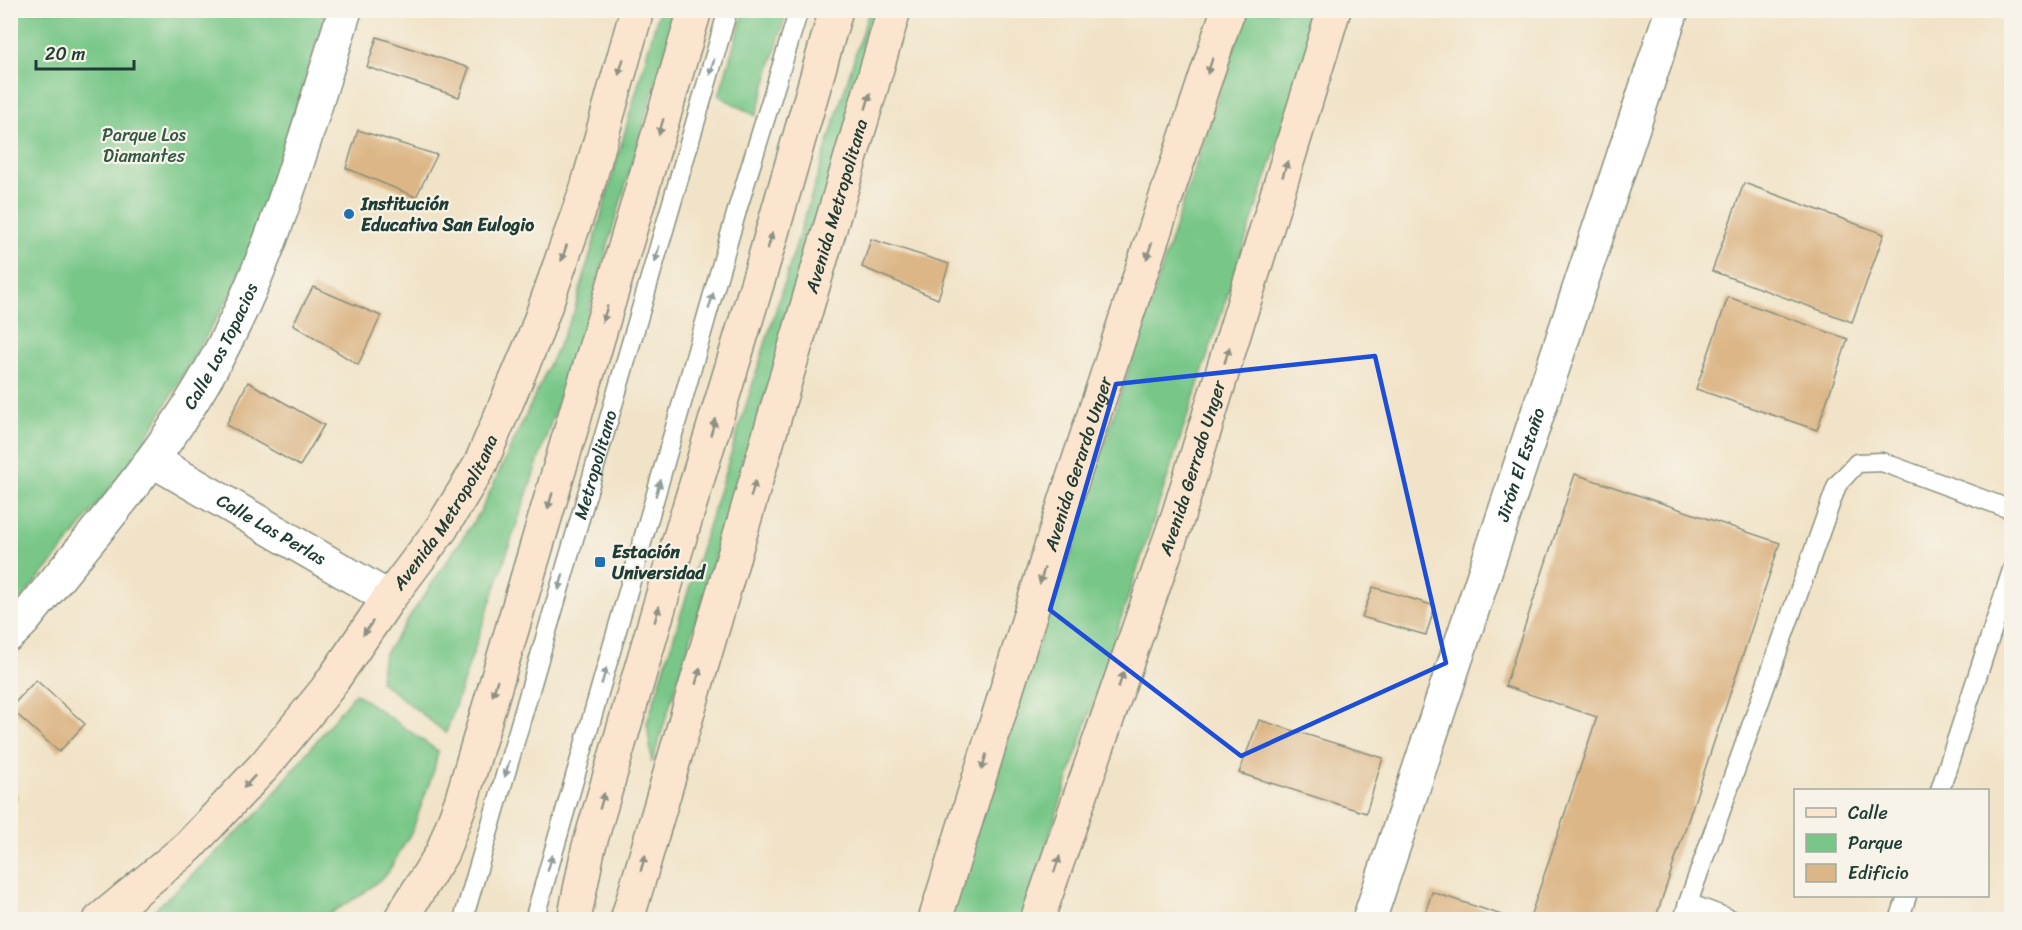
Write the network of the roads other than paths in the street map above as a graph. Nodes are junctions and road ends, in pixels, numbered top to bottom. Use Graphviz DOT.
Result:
graph roads {
  1 [pos="345,10"];
  2 [pos="637,10"];
  3 [pos="695,10"];
  4 [pos="728,10"];
  5 [pos="799,10"];
  6 [pos="849,10"];
  7 [pos="894,10"];
  8 [pos="1228,10"];
  9 [pos="1334,10"];
  10 [pos="1672,10"];
  11 [pos="832,26"];
  12 [pos="152,460"];
  13 [pos="2012,510"];
  14 [pos="2012,570"];
  15 [pos="389,598"];
  16 [pos="10,634"];
  17 [pos="1941,789"];
  18 [pos="1907,897"];
  19 [pos="1686,911"];
  20 [pos="100,920"];
  21 [pos="400,920"];
  22 [pos="463,920"];
  23 [pos="534,920"];
  24 [pos="574,920"];
  25 [pos="627,920"];
  26 [pos="935,920"];
  27 [pos="1037,920"];
  28 [pos="1370,920"];
  29 [pos="1733,920"];
  30 [pos="1899,920"];
  1 -- 12 [label="street, Calle Los Topacios"];
  2 -- 15 [label="main road, Avenida Metropolitana, one-way"];
  3 -- 21 [label="main road, one-way"];
  4 -- 22 [label="lane, Metropolitano, one-way"];
  23 -- 5 [label="lane, one-way"];
  6 -- 11 [label="main road"];
  25 -- 7 [label="main road, Avenida Metropolitana, one-way"];
  8 -- 26 [label="main road, Avenida Gerardo Unger, one-way"];
  27 -- 9 [label="main road, Avenida Gerrado Unger, one-way"];
  10 -- 28 [label="street, Jirón El Estaño"];
  24 -- 11 [label="main road, one-way"];
  12 -- 15 [label="street, Calle Las Perlas"];
  12 -- 16 [label="street, Calle Los Topacios"];
  13 -- 19 [label="lane"];
  14 -- 17 [label="lane"];
  15 -- 20 [label="main road, Avenida Metropolitana, one-way"];
  18 -- 30 [label="lane"];
  19 -- 29 [label="lane"];
}
